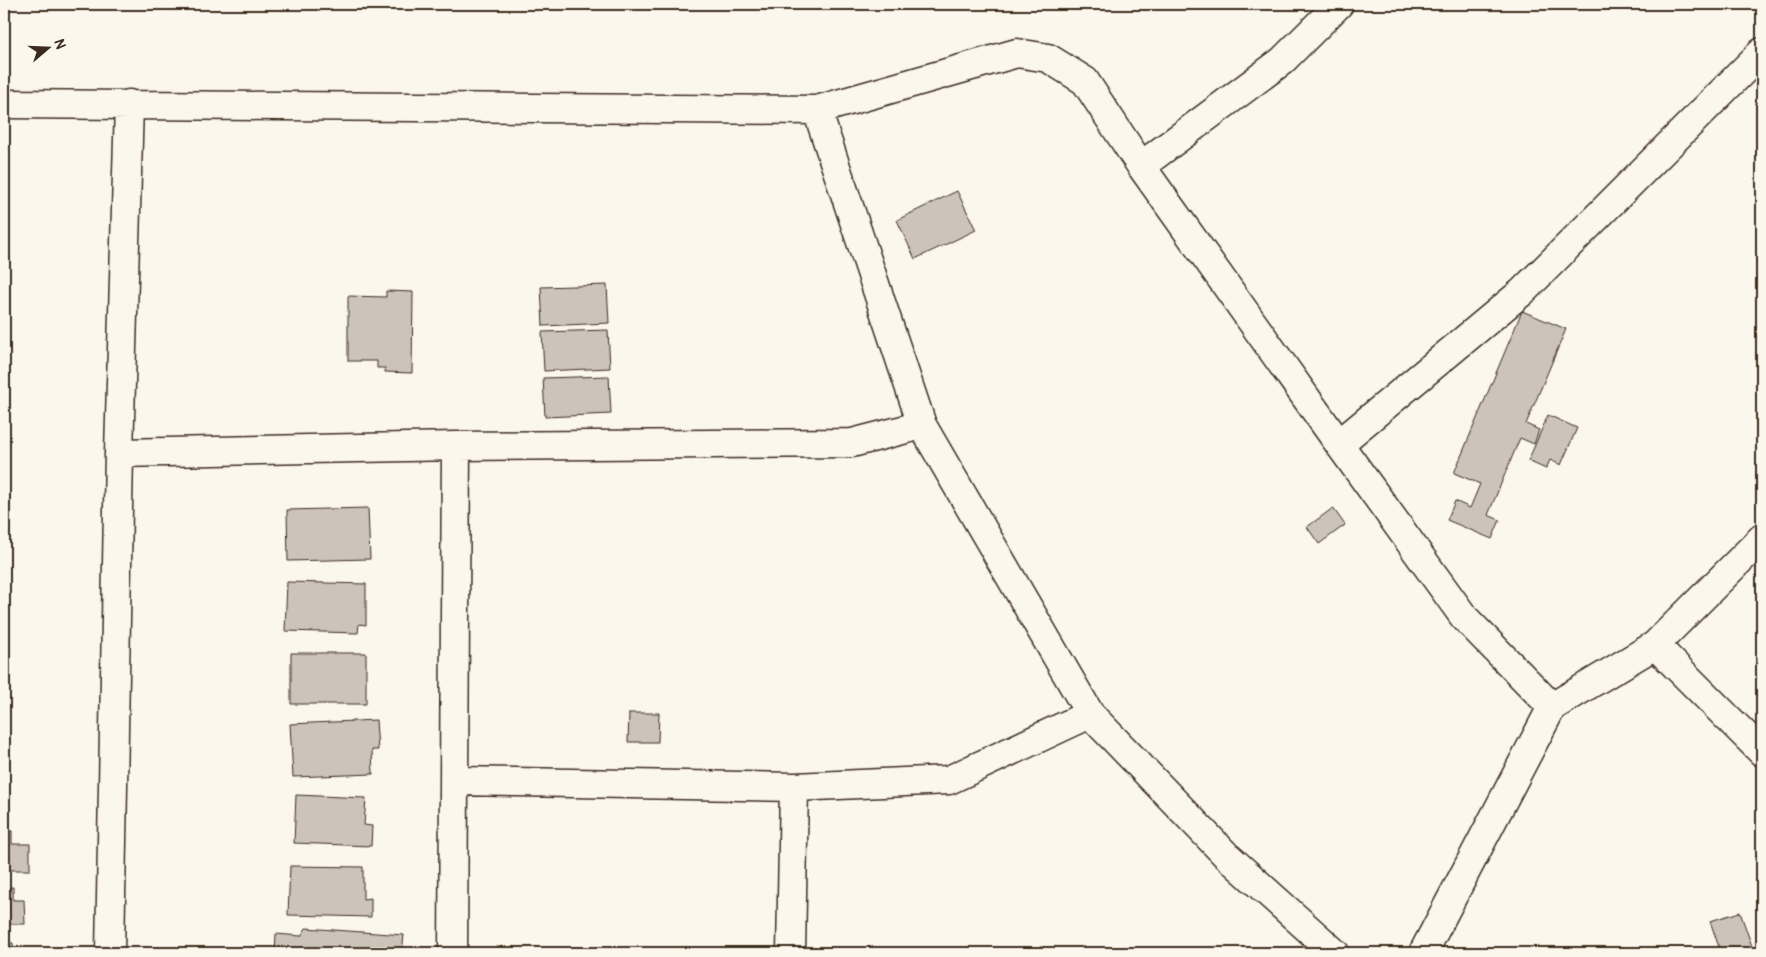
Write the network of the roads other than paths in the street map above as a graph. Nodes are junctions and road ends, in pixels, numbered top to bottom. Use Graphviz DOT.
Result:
graph roads {
  1 [pos="1339,4"];
  2 [pos="1762,52"];
  3 [pos="4,104"];
  4 [pos="129,104"];
  5 [pos="817,110"];
  6 [pos="1141,166"];
  7 [pos="922,424"];
  8 [pos="1338,444"];
  9 [pos="456,446"];
  10 [pos="119,453"];
  11 [pos="1762,538"];
  12 [pos="1655,645"];
  13 [pos="1552,707"];
  14 [pos="1090,714"];
  15 [pos="1762,752"];
  16 [pos="454,781"];
  17 [pos="794,787"];
  18 [pos="110,953"];
  19 [pos="453,953"];
  20 [pos="791,953"];
  21 [pos="1335,953"];
  22 [pos="1423,953"];
  1 -- 6 [label="street"];
  2 -- 8 [label="street"];
  3 -- 4 [label="street"];
  4 -- 5 [label="street"];
  4 -- 10 [label="street"];
  5 -- 6 [label="street"];
  5 -- 7 [label="street"];
  6 -- 8 [label="street"];
  7 -- 9 [label="street"];
  7 -- 14 [label="street"];
  8 -- 13 [label="street"];
  9 -- 10 [label="street"];
  9 -- 16 [label="street"];
  10 -- 18 [label="street"];
  11 -- 12 [label="street"];
  12 -- 13 [label="street"];
  12 -- 15 [label="street"];
  13 -- 22 [label="street"];
  14 -- 17 [label="street"];
  14 -- 21 [label="street"];
  16 -- 17 [label="street"];
  16 -- 19 [label="street"];
  17 -- 20 [label="street"];
}
